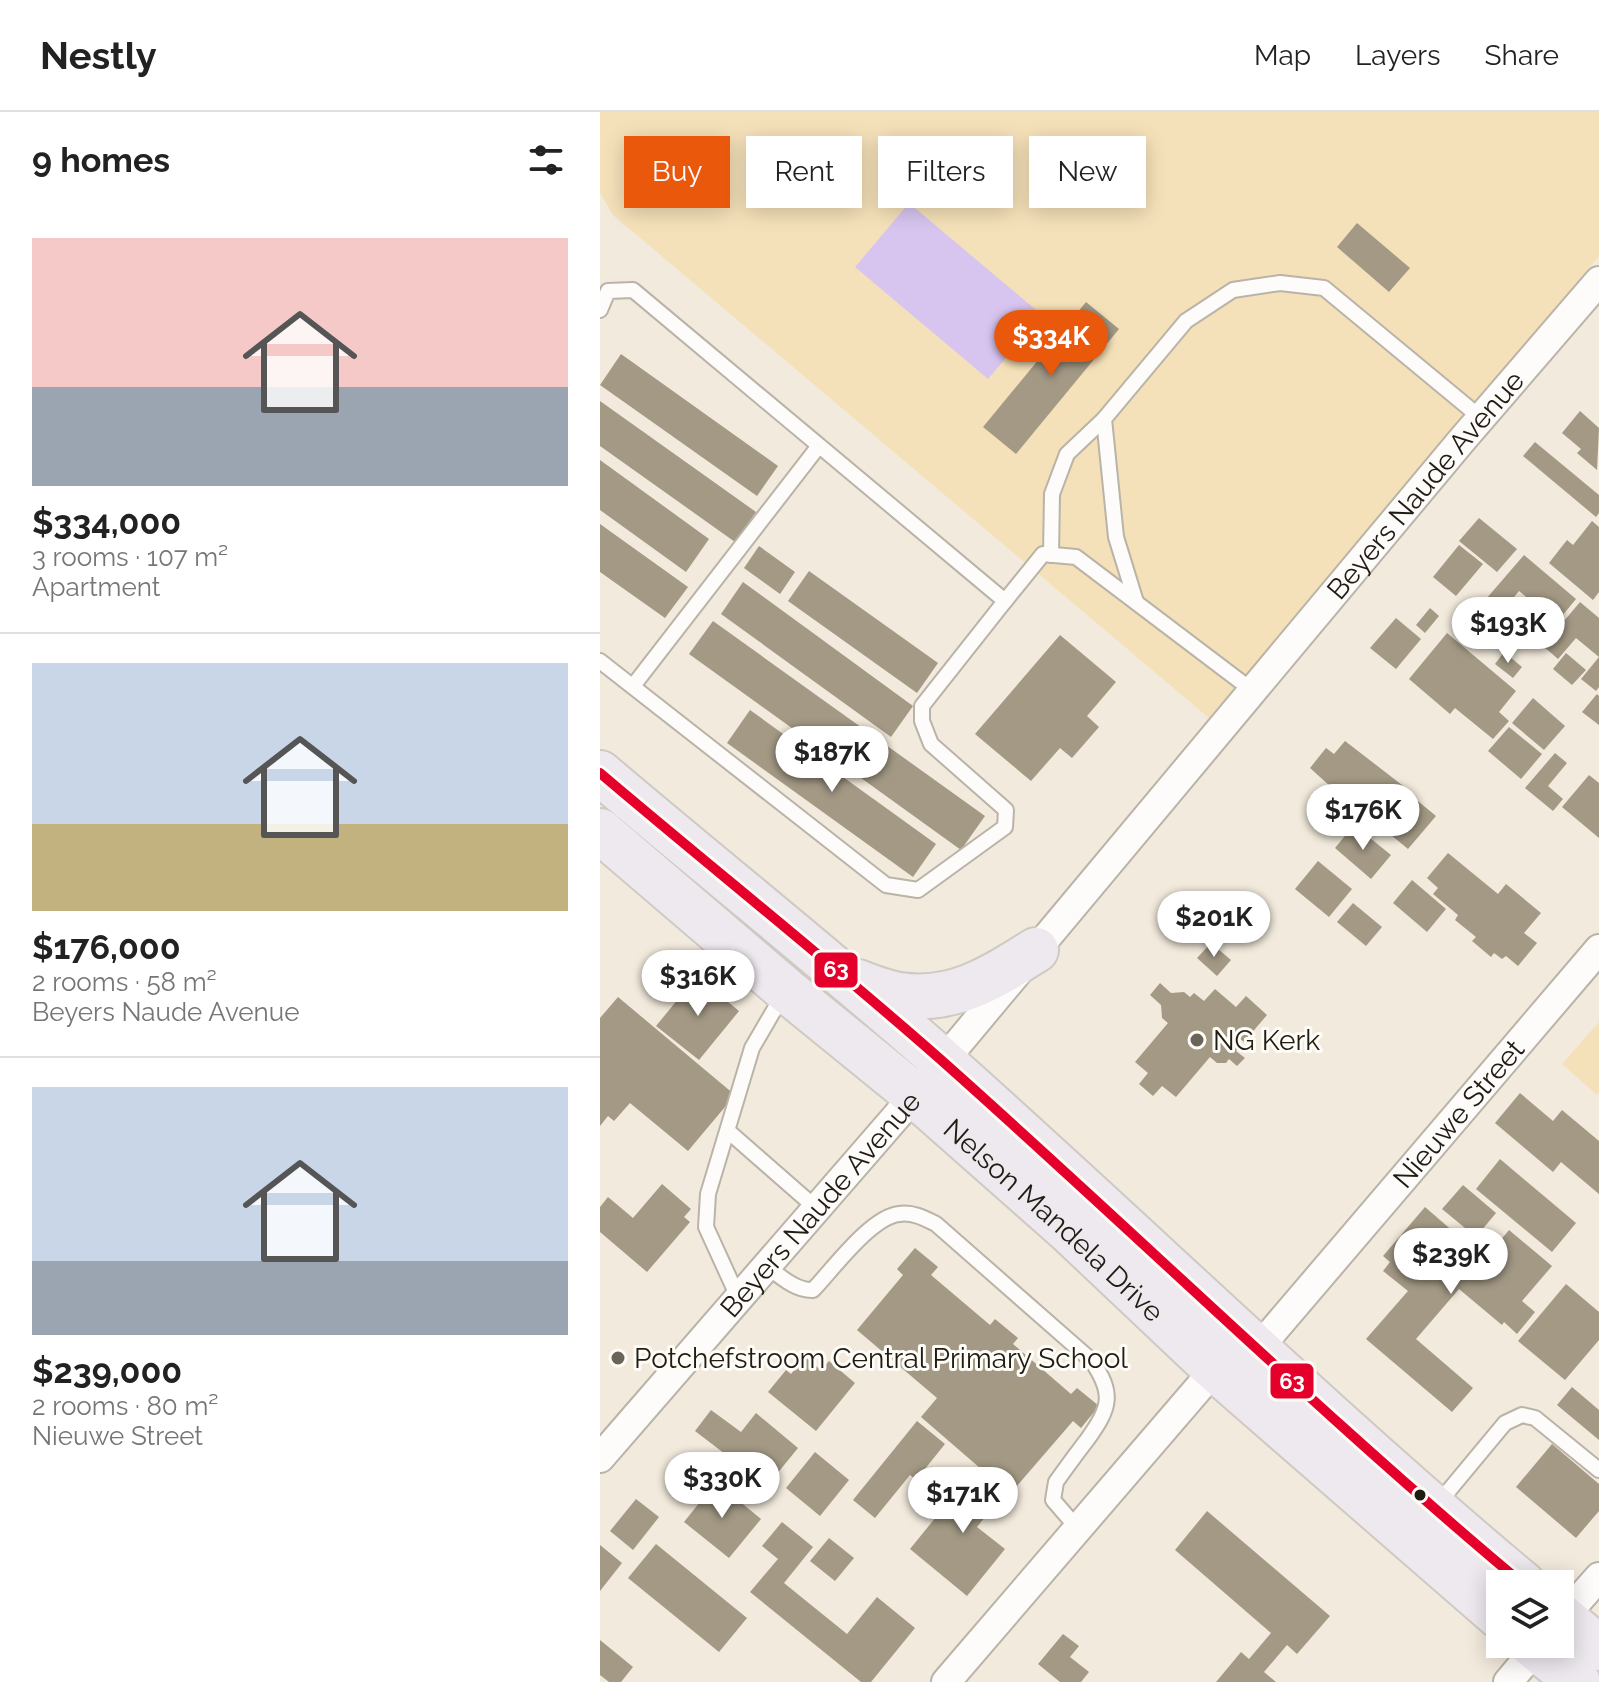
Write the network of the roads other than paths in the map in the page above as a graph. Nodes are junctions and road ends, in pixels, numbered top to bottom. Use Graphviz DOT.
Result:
graph roads {
  1 [pos="1599,281"];
  2 [pos="600,310"];
  3 [pos="1481,418"];
  4 [pos="1104,419"];
  5 [pos="818,447"];
  6 [pos="1047,555"];
  7 [pos="1005,601"];
  8 [pos="1136,602"];
  9 [pos="600,661"];
  10 [pos="633,686"];
  11 [pos="1253,691"];
  12 [pos="600,773"];
  13 [pos="600,831"];
  14 [pos="1599,949"];
  15 [pos="1036,950"];
  16 [pos="848,979"];
  17 [pos="786,990"];
  18 [pos="942,1061"];
  19 [pos="915,1095"];
  20 [pos="728,1131"];
  21 [pos="816,1208"];
  22 [pos="765,1265"];
  23 [pos="738,1297"];
  24 [pos="1256,1351"];
  25 [pos="1215,1369"];
  26 [pos="600,1458"];
  27 [pos="1599,1470"];
  28 [pos="1433,1509"];
  29 [pos="1079,1530"];
  30 [pos="1506,1570"];
  31 [pos="1599,1577"];
  32 [pos="1574,1604"];
  33 [pos="1486,1605"];
  34 [pos="1574,1640"];
  35 [pos="1599,1648"];
  36 [pos="1528,1658"];
  37 [pos="1564,1658"];
  38 [pos="946,1682"];
  39 [pos="1508,1682"];
  40 [pos="1578,1682"];
  1 -- 3 [label="street, Beyers Naude Avenue"];
  2 -- 5 [label="lane"];
  3 -- 4 [label="lane"];
  3 -- 11 [label="street, Beyers Naude Avenue"];
  4 -- 6 [label="lane"];
  4 -- 8 [label="lane"];
  5 -- 7 [label="lane"];
  5 -- 10 [label="lane"];
  6 -- 7 [label="lane"];
  6 -- 8 [label="lane"];
  7 -- 10 [label="lane"];
  8 -- 11 [label="lane"];
  9 -- 10 [label="lane"];
  11 -- 15 [label="street, Beyers Naude Avenue"];
  12 -- 16 [label="highway, Nelson Mandela Drive"];
  13 -- 17 [label="highway, Nelson Mandela Drive"];
  14 -- 24 [label="street, Nieuwe Street"];
  15 -- 16 [label="highway"];
  15 -- 18 [label="street, Beyers Naude Avenue"];
  16 -- 18 [label="highway, Nelson Mandela Drive"];
  17 -- 19 [label="highway, Nelson Mandela Drive"];
  17 -- 20 [label="lane"];
  18 -- 19 [label="street, Beyers Naude Avenue"];
  18 -- 24 [label="highway, Nelson Mandela Drive"];
  19 -- 21 [label="street, Beyers Naude Avenue"];
  19 -- 25 [label="highway, Nelson Mandela Drive"];
  20 -- 21 [label="lane"];
  20 -- 23 [label="lane"];
  21 -- 22 [label="street, Beyers Naude Avenue"];
  22 -- 23 [label="street, Beyers Naude Avenue"];
  22 -- 29 [label="lane"];
  23 -- 26 [label="street, Beyers Naude Avenue"];
  24 -- 28 [label="highway, Nelson Mandela Drive"];
  25 -- 29 [label="street"];
  25 -- 33 [label="highway, Nelson Mandela Drive"];
  27 -- 28 [label="lane"];
  28 -- 30 [label="highway, Nelson Mandela Drive"];
  29 -- 38 [label="street"];
  31 -- 32 [label="street"];
  34 -- 35 [label="highway"];
  36 -- 39 [label="street"];
  37 -- 40 [label="highway"];
}
